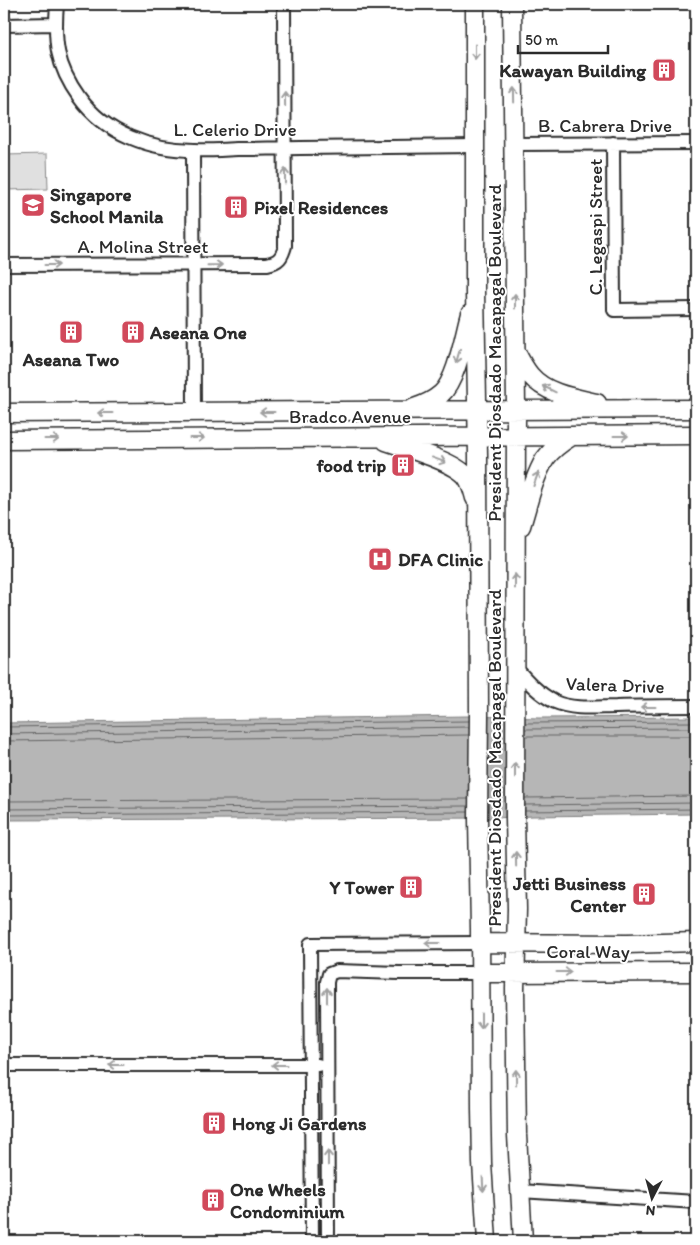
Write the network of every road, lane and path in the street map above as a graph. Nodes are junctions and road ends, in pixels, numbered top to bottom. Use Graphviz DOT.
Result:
graph roads {
  1 [pos="57,4"];
  2 [pos="284,4"];
  3 [pos="475,4"];
  4 [pos="512,4"];
  5 [pos="55,24"];
  6 [pos="4,25"];
  7 [pos="613,143"];
  8 [pos="696,143"];
  9 [pos="514,144"];
  10 [pos="475,146"];
  11 [pos="285,148"];
  12 [pos="194,150"];
  13 [pos="4,265"];
  14 [pos="194,265"];
  15 [pos="475,292"];
  16 [pos="696,309"];
  17 [pos="515,350"];
  18 [pos="696,409"];
  19 [pos="516,410"];
  20 [pos="630,410"];
  21 [pos="404,411"];
  22 [pos="477,411"];
  23 [pos="194,412"];
  24 [pos="345,412"];
  25 [pos="4,413"];
  26 [pos="696,435"];
  27 [pos="516,436"];
  28 [pos="572,436"];
  29 [pos="332,437"];
  30 [pos="376,437"];
  31 [pos="478,437"];
  32 [pos="4,440"];
  33 [pos="478,506"];
  34 [pos="516,542"];
  35 [pos="515,667"];
  36 [pos="696,706"];
  37 [pos="696,942"];
  38 [pos="480,943"];
  39 [pos="515,943"];
  40 [pos="696,972"];
  41 [pos="480,973"];
  42 [pos="515,973"];
  43 [pos="4,1064"];
  44 [pos="310,1065"];
  45 [pos="328,1065"];
  46 [pos="520,1191"];
  47 [pos="696,1202"];
  48 [pos="312,1241"];
  49 [pos="328,1241"];
  50 [pos="487,1241"];
  51 [pos="523,1241"];
  1 -- 5 [label="street, L. Celerio Drive"];
  11 -- 2 [label="street, one-way"];
  3 -- 10 [label="main road, President Diosdado Macapagal Boulevard, one-way"];
  9 -- 4 [label="main road, President Diosdado Macapagal Boulevard, one-way"];
  5 -- 6 [label="street"];
  5 -- 12 [label="street, L. Celerio Drive"];
  7 -- 8 [label="street, B. Cabrera Drive"];
  7 -- 9 [label="street, B. Cabrera Drive"];
  7 -- 16 [label="street, C. Legaspi Street"];
  17 -- 9 [label="main road, President Diosdado Macapagal Boulevard, one-way"];
  10 -- 11 [label="street, L. Celerio Drive"];
  10 -- 15 [label="main road, President Diosdado Macapagal Boulevard"];
  11 -- 12 [label="street, L. Celerio Drive"];
  14 -- 11 [label="street, A. Molina Street, one-way"];
  12 -- 14 [label="street"];
  13 -- 14 [label="street, A. Molina Street, one-way"];
  14 -- 23 [label="street"];
  15 -- 21 [label="main road, one-way"];
  15 -- 22 [label="main road, President Diosdado Macapagal Boulevard"];
  17 -- 19 [label="main road, President Diosdado Macapagal Boulevard"];
  20 -- 17 [label="main road, one-way"];
  18 -- 20 [label="main road, Bradco Avenue"];
  19 -- 20 [label="main road, Bradco Avenue"];
  19 -- 22 [label="main road, Bradco Avenue"];
  19 -- 27 [label="main road, President Diosdado Macapagal Boulevard"];
  21 -- 22 [label="main road, Bradco Avenue"];
  21 -- 24 [label="main road, Bradco Avenue"];
  22 -- 31 [label="main road, President Diosdado Macapagal Boulevard"];
  24 -- 23 [label="main road, Bradco Avenue, one-way"];
  23 -- 25 [label="main road, Bradco Avenue, one-way"];
  24 -- 29 [label="main road"];
  28 -- 26 [label="main road, Bradco Avenue, one-way"];
  27 -- 28 [label="main road, Bradco Avenue"];
  27 -- 31 [label="main road, Bradco Avenue"];
  27 -- 34 [label="main road, President Diosdado Macapagal Boulevard"];
  34 -- 28 [label="main road, one-way"];
  29 -- 30 [label="main road, Bradco Avenue"];
  32 -- 29 [label="main road, Bradco Avenue, one-way"];
  30 -- 31 [label="main road, Bradco Avenue"];
  30 -- 33 [label="main road, one-way"];
  31 -- 33 [label="main road, President Diosdado Macapagal Boulevard"];
  33 -- 38 [label="main road, President Diosdado Macapagal Boulevard"];
  35 -- 34 [label="main road, President Diosdado Macapagal Boulevard, one-way"];
  36 -- 35 [label="street, Valera Drive, one-way"];
  39 -- 35 [label="main road, President Diosdado Macapagal Boulevard, one-way"];
  37 -- 39 [label="main road, Coral Way"];
  38 -- 39 [label="main road, Coral Way"];
  38 -- 41 [label="main road, President Diosdado Macapagal Boulevard"];
  38 -- 44 [label="street, one-way"];
  39 -- 42 [label="main road, President Diosdado Macapagal Boulevard"];
  42 -- 40 [label="main road, Coral Way, one-way"];
  41 -- 42 [label="main road, Coral Way"];
  45 -- 41 [label="street, one-way"];
  41 -- 50 [label="main road, President Diosdado Macapagal Boulevard, one-way"];
  46 -- 42 [label="main road, President Diosdado Macapagal Boulevard, one-way"];
  44 -- 43 [label="street, one-way"];
  44 -- 45 [label="street"];
  44 -- 48 [label="street"];
  49 -- 45 [label="street, one-way"];
  46 -- 47 [label="street"];
  46 -- 51 [label="main road, President Diosdado Macapagal Boulevard"];
}
